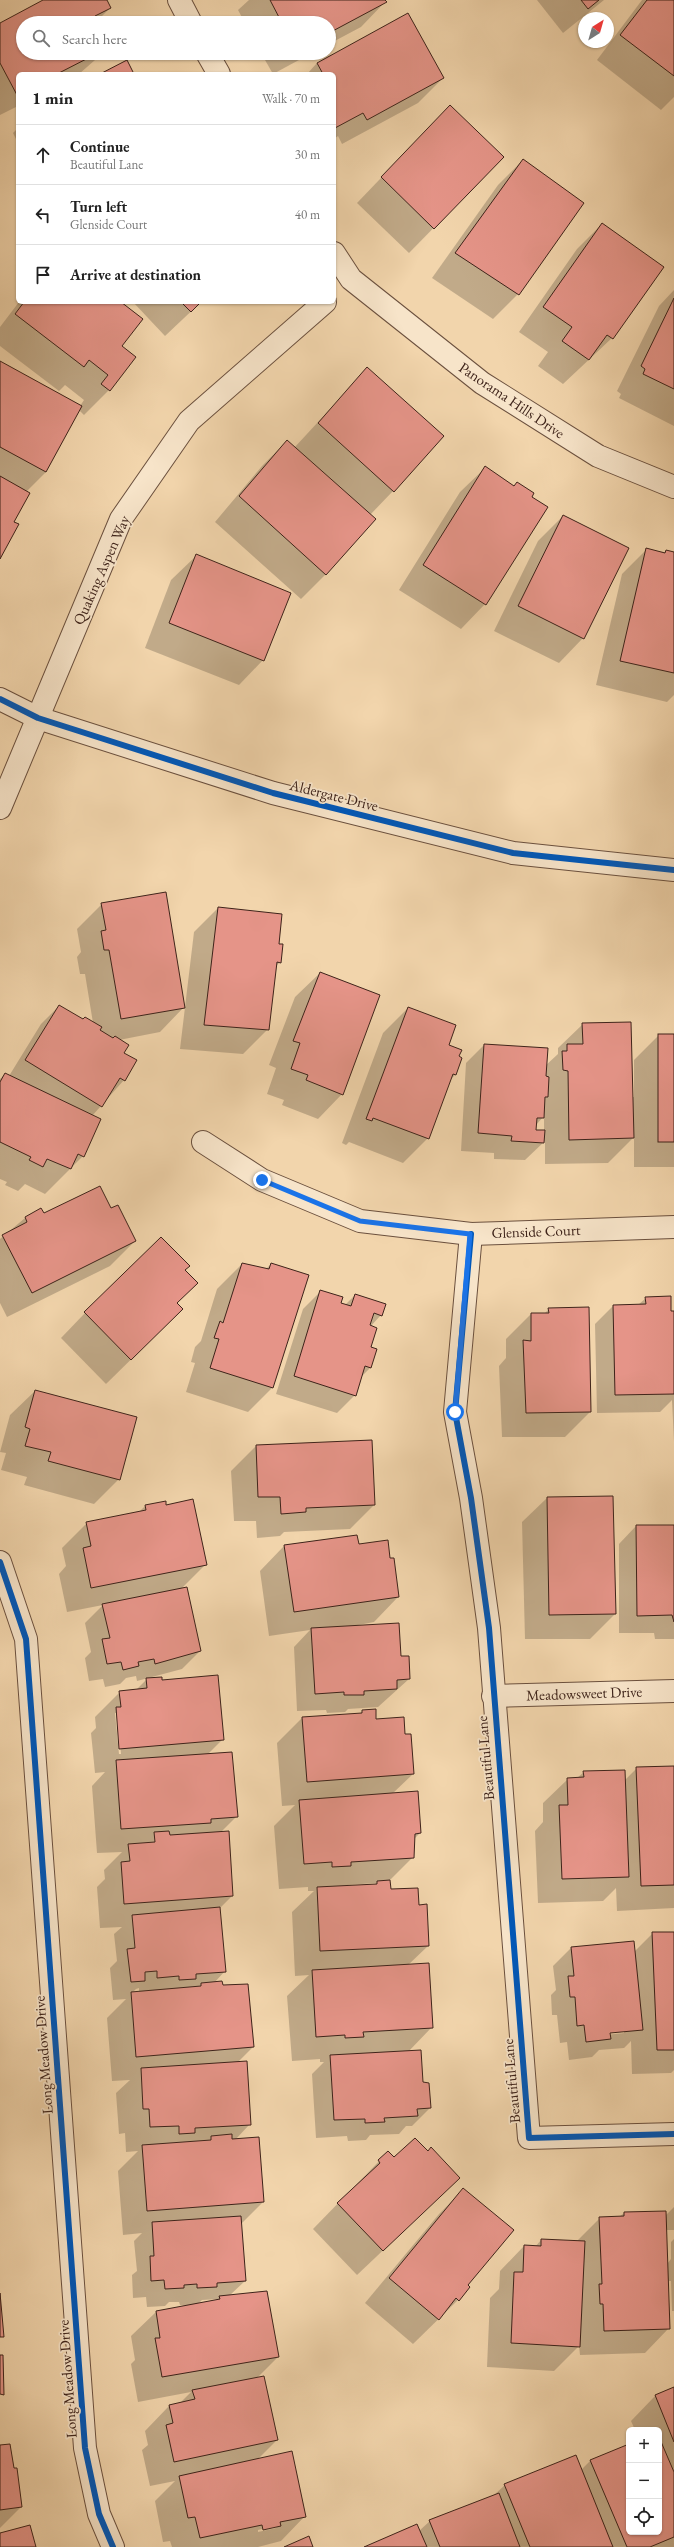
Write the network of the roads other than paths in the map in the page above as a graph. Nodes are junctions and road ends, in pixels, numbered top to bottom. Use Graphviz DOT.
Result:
graph roads {
  1 [pos="179,0"];
  2 [pos="187,16"];
  3 [pos="211,60"];
  4 [pos="218,72"];
  5 [pos="336,256"];
  6 [pos="351,279"];
  7 [pos="336,292"];
  8 [pos="323,304"];
  9 [pos="674,487"];
  10 [pos="0,699"];
  11 [pos="38,718"];
  12 [pos="0,808"];
  13 [pos="674,870"];
  14 [pos="203,1142"];
  15 [pos="674,1227"];
  16 [pos="470,1234"];
  17 [pos="0,1562"];
  18 [pos="674,1691"];
  19 [pos="493,1696"];
  20 [pos="674,2134"];
  21 [pos="113,2547"];
  1 -- 2 [label="street"];
  3 -- 4 [label="street"];
  5 -- 6 [label="street, Panorama Hills Drive"];
  6 -- 7 [label="street"];
  6 -- 9 [label="street, Panorama Hills Drive"];
  8 -- 11 [label="street, Quaking Aspen Way"];
  10 -- 11 [label="street, Aldergate Drive"];
  11 -- 12 [label="street, Quaking Aspen Way"];
  11 -- 13 [label="street, Aldergate Drive"];
  14 -- 16 [label="street, Glenside Court"];
  15 -- 16 [label="street, Glenside Court"];
  16 -- 19 [label="street, Beautiful Lane"];
  17 -- 21 [label="street, Long Meadow Drive"];
  18 -- 19 [label="street, Meadowsweet Drive"];
  19 -- 20 [label="street, Beautiful Lane"];
}
